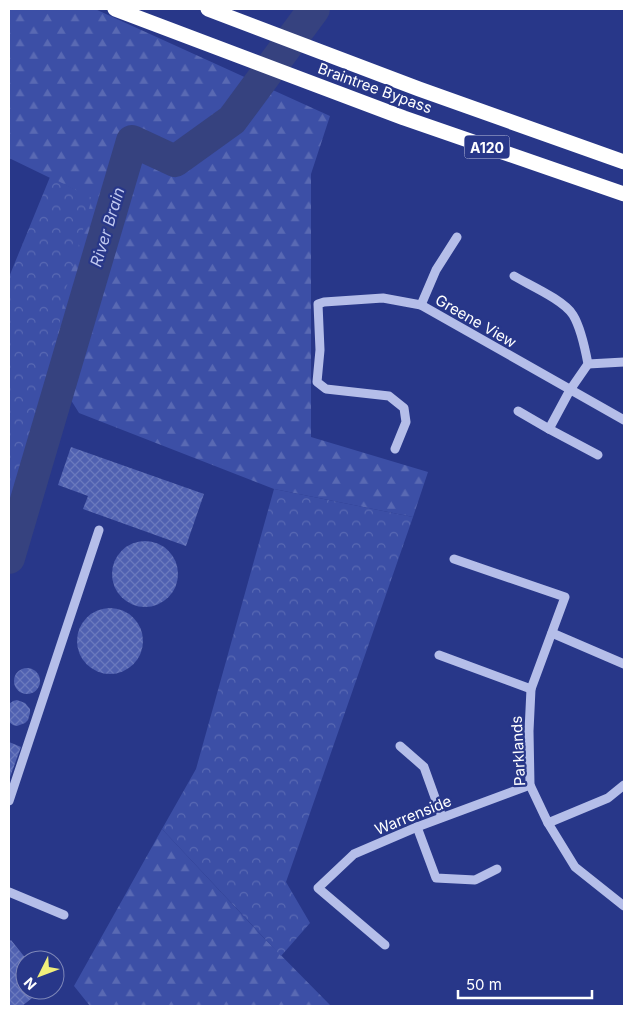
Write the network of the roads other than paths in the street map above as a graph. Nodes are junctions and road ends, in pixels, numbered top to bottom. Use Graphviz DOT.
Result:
graph roads {
  1 [pos="115,9"];
  2 [pos="208,9"];
  3 [pos="624,162"];
  4 [pos="624,194"];
  5 [pos="457,237"];
  6 [pos="514,276"];
  7 [pos="421,305"];
  8 [pos="624,362"];
  9 [pos="588,364"];
  10 [pos="570,390"];
  11 [pos="518,411"];
  12 [pos="624,420"];
  13 [pos="549,429"];
  14 [pos="395,449"];
  15 [pos="598,455"];
  16 [pos="99,530"];
  17 [pos="454,559"];
  18 [pos="552,633"];
  19 [pos="439,654"];
  20 [pos="624,664"];
  21 [pos="531,689"];
  22 [pos="400,746"];
  23 [pos="530,785"];
  24 [pos="624,785"];
  25 [pos="9,801"];
  26 [pos="442,817"];
  27 [pos="548,823"];
  28 [pos="416,827"];
  29 [pos="497,869"];
  30 [pos="9,892"];
  31 [pos="624,906"];
  32 [pos="64,915"];
  33 [pos="385,945"];
  1 -- 4 [label="highway, Braintree Bypass / A120"];
  2 -- 3 [label="highway, Braintree Bypass / A120"];
  5 -- 7 [label="street"];
  6 -- 9 [label="street"];
  7 -- 10 [label="street, Greene View"];
  7 -- 14 [label="street, Greene View"];
  8 -- 9 [label="street"];
  9 -- 10 [label="street"];
  10 -- 12 [label="street, Greene View"];
  10 -- 13 [label="street"];
  11 -- 13 [label="street"];
  13 -- 15 [label="street"];
  16 -- 25 [label="street"];
  17 -- 18 [label="street, Parklands"];
  18 -- 20 [label="street"];
  18 -- 21 [label="street, Parklands"];
  19 -- 21 [label="street"];
  21 -- 23 [label="street, Parklands"];
  22 -- 26 [label="street"];
  23 -- 26 [label="street, Warrenside"];
  23 -- 27 [label="street, Parklands"];
  24 -- 27 [label="street"];
  26 -- 28 [label="street, Warrenside"];
  27 -- 31 [label="street, Parklands"];
  28 -- 29 [label="street"];
  28 -- 33 [label="street, Warrenside"];
  30 -- 32 [label="street"];
}
